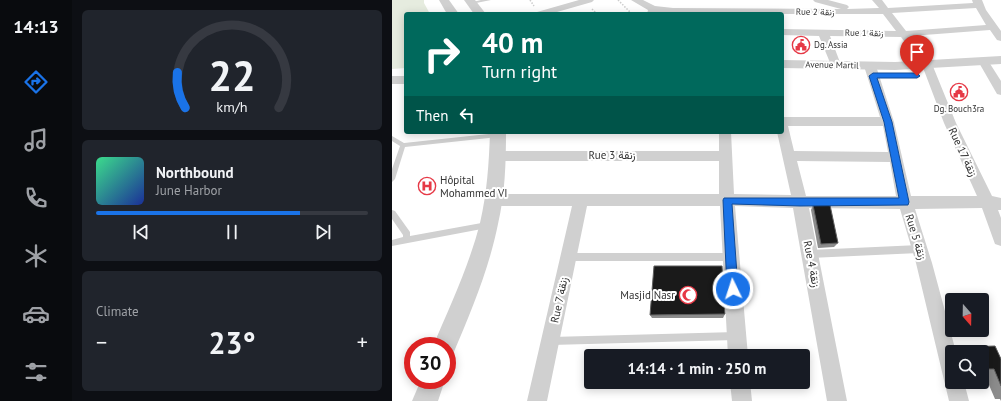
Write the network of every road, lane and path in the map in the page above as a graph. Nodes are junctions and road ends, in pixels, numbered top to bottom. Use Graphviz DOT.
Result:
graph roads {
  1 [pos="444,0"];
  2 [pos="489,0"];
  3 [pos="589,0"];
  4 [pos="618,0"];
  5 [pos="636,0"];
  6 [pos="703,0"];
  7 [pos="741,0"];
  8 [pos="818,0"];
  9 [pos="877,0"];
  10 [pos="938,0"];
  11 [pos="470,2"];
  12 [pos="977,2"];
  13 [pos="957,6"];
  14 [pos="652,11"];
  15 [pos="752,11"];
  16 [pos="887,11"];
  17 [pos="453,12"];
  18 [pos="478,12"];
  19 [pos="547,12"];
  20 [pos="630,12"];
  21 [pos="692,12"];
  22 [pos="714,12"];
  23 [pos="734,12"];
  24 [pos="853,12"];
  25 [pos="993,27"];
  26 [pos="784,32"];
  27 [pos="823,32"];
  28 [pos="904,34"];
  29 [pos="1001,38"];
  30 [pos="1001,60"];
  31 [pos="784,64"];
  32 [pos="836,65"];
  33 [pos="991,68"];
  34 [pos="872,70"];
  35 [pos="929,70"];
  36 [pos="784,75"];
  37 [pos="392,80"];
  38 [pos="404,80"];
  39 [pos="1001,91"];
  40 [pos="784,121"];
  41 [pos="888,122"];
  42 [pos="498,134"];
  43 [pos="725,134"];
  44 [pos="784,134"];
  45 [pos="392,138"];
  46 [pos="403,146"];
  47 [pos="498,156"];
  48 [pos="726,156"];
  49 [pos="789,156"];
  50 [pos="896,157"];
  51 [pos="392,179"];
  52 [pos="493,200"];
  53 [pos="581,200"];
  54 [pos="727,200"];
  55 [pos="905,202"];
  56 [pos="800,203"];
  57 [pos="994,203"];
  58 [pos="392,213"];
  59 [pos="489,224"];
  60 [pos="1001,239"];
  61 [pos="406,240"];
  62 [pos="392,243"];
  63 [pos="920,249"];
  64 [pos="810,254"];
  65 [pos="569,257"];
  66 [pos="731,257"];
  67 [pos="736,336"];
  68 [pos="448,337"];
  69 [pos="550,341"];
  70 [pos="945,347"];
  71 [pos="737,349"];
  72 [pos="430,389"];
  73 [pos="741,389"];
  74 [pos="956,389"];
  75 [pos="425,401"];
  76 [pos="538,401"];
  77 [pos="742,401"];
  78 [pos="837,401"];
  79 [pos="959,401"];
  1 -- 17 [label="street"];
  2 -- 11 [label="lane"];
  3 -- 19 [label="street"];
  4 -- 20 [label="path"];
  5 -- 14 [label="street"];
  6 -- 22 [label="street"];
  7 -- 15 [label="street"];
  8 -- 24 [label="street"];
  9 -- 16 [label="street, Rue 17 زنقة"];
  10 -- 13 [label="street"];
  11 -- 18 [label="street"];
  12 -- 13 [label="street, Rue 2 زنقة"];
  12 -- 25 [label="street"];
  13 -- 16 [label="street, Rue 2 زنقة"];
  14 -- 21 [label="street, Rue 2 زنقة"];
  15 -- 23 [label="street, Rue 2 زنقة"];
  15 -- 24 [label="street, Rue 2 زنقة"];
  16 -- 24 [label="street, Rue 2 زنقة"];
  16 -- 28 [label="street, Rue 17 زنقة"];
  25 -- 28 [label="street, Rue 1 زنقة"];
  25 -- 29 [label="street"];
  26 -- 27 [label="street, Rue 1 زنقة"];
  27 -- 28 [label="street, Rue 1 زنقة"];
  27 -- 32 [label="street"];
  28 -- 35 [label="street, Rue 17 زنقة"];
  30 -- 33 [label="street, Avenue Martil"];
  31 -- 32 [label="street, Avenue Martil"];
  32 -- 34 [label="street, Avenue Martil"];
  33 -- 35 [label="street, Avenue Martil"];
  33 -- 39 [label="street"];
  34 -- 35 [label="street, Avenue Martil"];
  34 -- 36 [label="street, Avenue Martil"];
  34 -- 41 [label="street, Rue 5 زنقة"];
  35 -- 57 [label="street, Rue 17 زنقة"];
  37 -- 38 [label="street"];
  40 -- 41 [label="street"];
  41 -- 50 [label="street, Rue 5 زنقة"];
  42 -- 46 [label="lane"];
  42 -- 47 [label="street"];
  43 -- 48 [label="street"];
  44 -- 49 [label="street, Rue 4 زنقة"];
  45 -- 46 [label="lane"];
  46 -- 51 [label="lane"];
  47 -- 48 [label="street, Rue 3 زنقة"];
  47 -- 52 [label="street"];
  48 -- 54 [label="street"];
  49 -- 50 [label="street"];
  49 -- 56 [label="street, Rue 4 زنقة"];
  50 -- 55 [label="street, Rue 5 زنقة"];
  52 -- 53 [label="street"];
  52 -- 59 [label="street"];
  53 -- 54 [label="street"];
  53 -- 65 [label="street, Rue 7 زنقة"];
  54 -- 56 [label="street"];
  54 -- 66 [label="street"];
  55 -- 56 [label="street"];
  55 -- 57 [label="street"];
  55 -- 63 [label="street, Rue 5 زنقة"];
  56 -- 64 [label="street, Rue 4 زنقة"];
  57 -- 60 [label="street, Rue 17 زنقة"];
  58 -- 61 [label="lane"];
  59 -- 61 [label="lane"];
  59 -- 68 [label="street"];
  61 -- 62 [label="lane"];
  63 -- 64 [label="lane"];
  63 -- 70 [label="street, Rue 5 زنقة"];
  64 -- 78 [label="street, Rue 4 زنقة"];
  65 -- 66 [label="lane"];
  65 -- 69 [label="street, Rue 7 زنقة"];
  66 -- 67 [label="street"];
  67 -- 69 [label="lane"];
  67 -- 71 [label="street"];
  69 -- 76 [label="street, Rue 7 زنقة"];
  72 -- 75 [label="street"];
  73 -- 77 [label="street"];
  74 -- 79 [label="street"];
}
